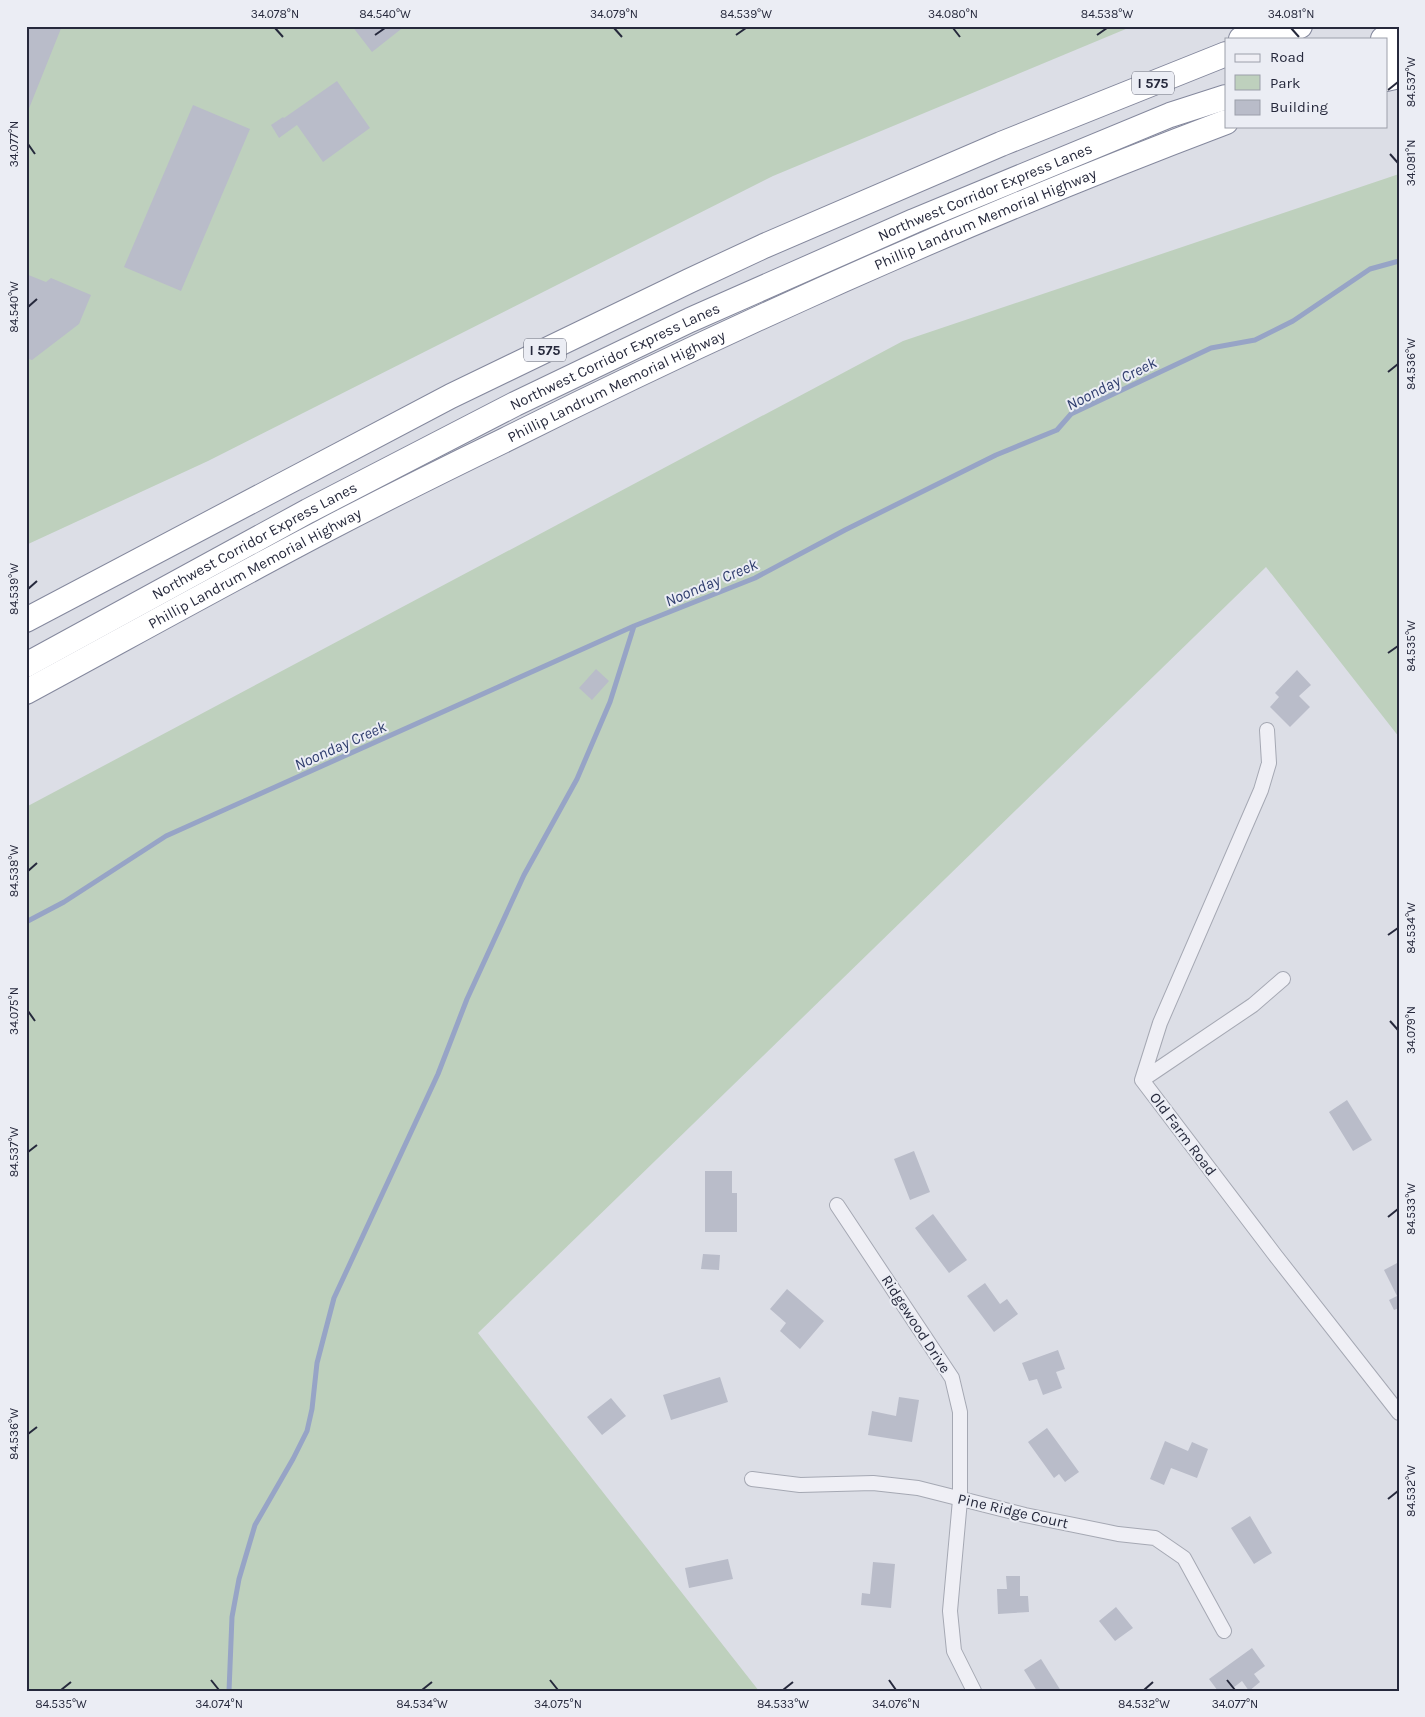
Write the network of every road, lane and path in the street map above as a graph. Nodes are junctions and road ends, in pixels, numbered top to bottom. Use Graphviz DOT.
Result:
graph roads {
  1 [pos="1268,26"];
  2 [pos="1300,26"];
  3 [pos="1399,33"];
  4 [pos="1242,38"];
  5 [pos="1269,38"];
  6 [pos="1386,38"];
  7 [pos="1225,45"];
  8 [pos="1225,54"];
  9 [pos="1225,97"];
  10 [pos="1079,113"];
  11 [pos="1225,122"];
  12 [pos="26,620"];
  13 [pos="26,665"];
  14 [pos="26,692"];
  15 [pos="1267,730"];
  16 [pos="1284,979"];
  17 [pos="1142,1080"];
  18 [pos="837,1205"];
  19 [pos="1399,1413"];
  20 [pos="752,1479"];
  21 [pos="960,1500"];
  22 [pos="1224,1631"];
  23 [pos="974,1691"];
  1 -- 4 [label="highway"];
  2 -- 5 [label="highway"];
  3 -- 6 [label="highway"];
  7 -- 10 [label="highway"];
  8 -- 10 [label="highway, I 575"];
  9 -- 13 [label="highway, Northwest Corridor Express Lanes"];
  10 -- 12 [label="highway, I 575"];
  11 -- 14 [label="highway, Phillip Landrum Memorial Highway"];
  15 -- 17 [label="street, Old Farm Road"];
  16 -- 17 [label="street"];
  17 -- 19 [label="street, Old Farm Road"];
  18 -- 21 [label="street, Ridgewood Drive"];
  20 -- 21 [label="street, Pine Ridge Court"];
  21 -- 22 [label="street, Pine Ridge Court"];
  21 -- 23 [label="street, Ridgewood Drive"];
}
